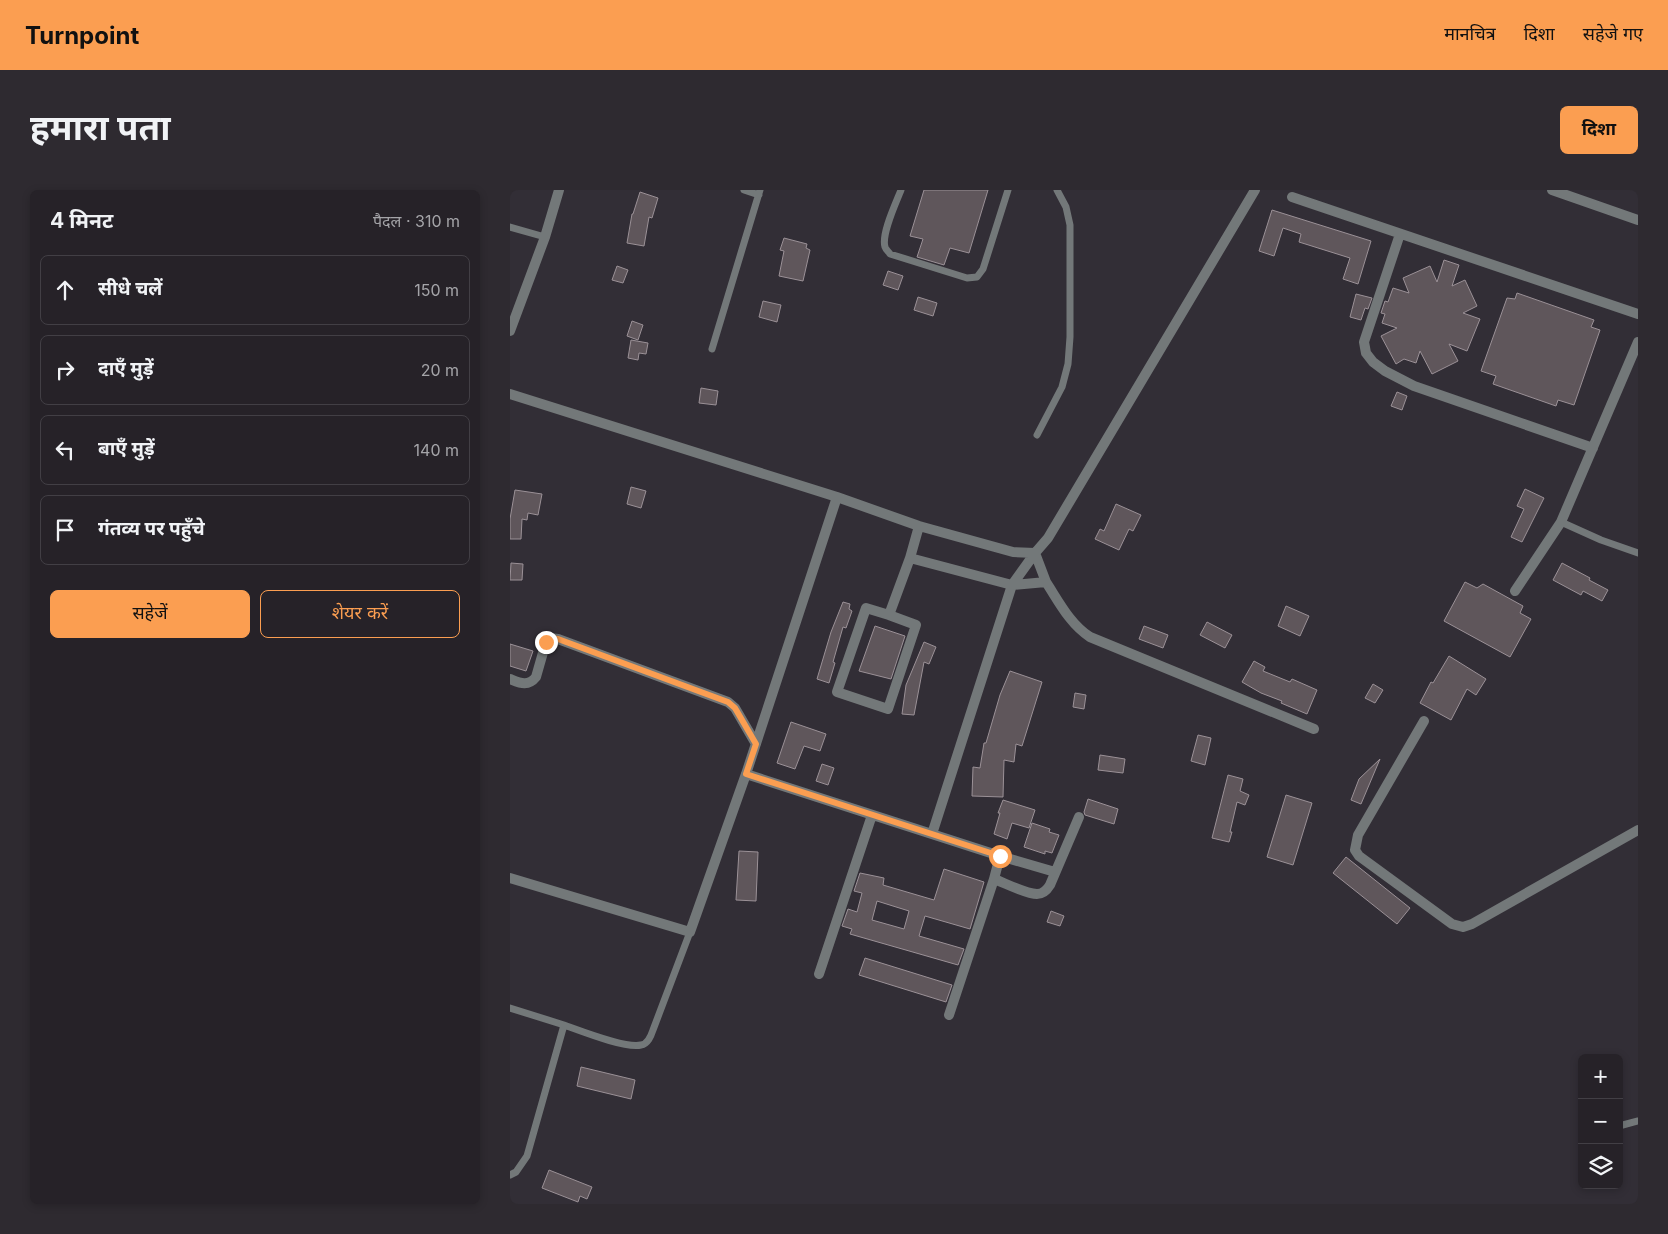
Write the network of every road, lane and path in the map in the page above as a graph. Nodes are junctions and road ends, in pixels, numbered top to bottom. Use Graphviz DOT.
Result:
graph roads {
  1 [pos="559,190"];
  2 [pos="744,190"];
  3 [pos="901,190"];
  4 [pos="1008,190"];
  5 [pos="1057,190"];
  6 [pos="1255,190"];
  7 [pos="1552,190"];
  8 [pos="760,193"];
  9 [pos="1292,196"];
  10 [pos="1638,220"];
  11 [pos="510,227"];
  12 [pos="1400,234"];
  13 [pos="545,236"];
  14 [pos="1638,314"];
  15 [pos="510,331"];
  16 [pos="1638,342"];
  17 [pos="712,349"];
  18 [pos="510,394"];
  19 [pos="1037,434"];
  20 [pos="1593,448"];
  21 [pos="837,497"];
  22 [pos="1561,522"];
  23 [pos="920,526"];
  24 [pos="1035,553"];
  25 [pos="1638,553"];
  26 [pos="910,558"];
  27 [pos="1046,582"];
  28 [pos="1012,585"];
  29 [pos="1515,590"];
  30 [pos="889,616"];
  31 [pos="510,679"];
  32 [pos="1424,721"];
  33 [pos="1314,729"];
  34 [pos="756,744"];
  35 [pos="746,774"];
  36 [pos="872,815"];
  37 [pos="1078,817"];
  38 [pos="1638,830"];
  39 [pos="932,834"];
  40 [pos="1000,856"];
  41 [pos="1055,872"];
  42 [pos="510,878"];
  43 [pos="994,879"];
  44 [pos="690,932"];
  45 [pos="819,974"];
  46 [pos="510,1008"];
  47 [pos="949,1015"];
  48 [pos="564,1025"];
  49 [pos="1638,1121"];
  50 [pos="1623,1125"];
  51 [pos="510,1175"];
  1 -- 13 [label="street"];
  2 -- 8 [label="lane"];
  3 -- 4 [label="lane"];
  5 -- 19 [label="lane"];
  6 -- 24 [label="street"];
  7 -- 10 [label="street"];
  8 -- 17 [label="lane"];
  9 -- 12 [label="street"];
  11 -- 13 [label="lane"];
  12 -- 14 [label="street"];
  12 -- 20 [label="street"];
  13 -- 15 [label="street"];
  16 -- 20 [label="street"];
  18 -- 21 [label="street"];
  20 -- 22 [label="street"];
  21 -- 23 [label="street"];
  21 -- 34 [label="street"];
  22 -- 25 [label="lane"];
  22 -- 29 [label="street"];
  23 -- 24 [label="street"];
  23 -- 26 [label="street"];
  24 -- 27 [label="street"];
  24 -- 28 [label="street"];
  26 -- 28 [label="street"];
  26 -- 30 [label="street"];
  27 -- 28 [label="street"];
  27 -- 33 [label="street"];
  28 -- 39 [label="street"];
  30 -- 30 [label="street"];
  31 -- 34 [label="street"];
  32 -- 38 [label="street"];
  34 -- 35 [label="street"];
  35 -- 36 [label="street"];
  35 -- 44 [label="street"];
  36 -- 39 [label="street"];
  36 -- 45 [label="street"];
  37 -- 41 [label="street"];
  39 -- 40 [label="street"];
  40 -- 41 [label="street"];
  40 -- 43 [label="street"];
  41 -- 43 [label="street"];
  42 -- 44 [label="street"];
  43 -- 47 [label="street"];
  44 -- 48 [label="lane"];
  46 -- 48 [label="lane"];
  48 -- 51 [label="lane"];
  49 -- 50 [label="lane"];
}
